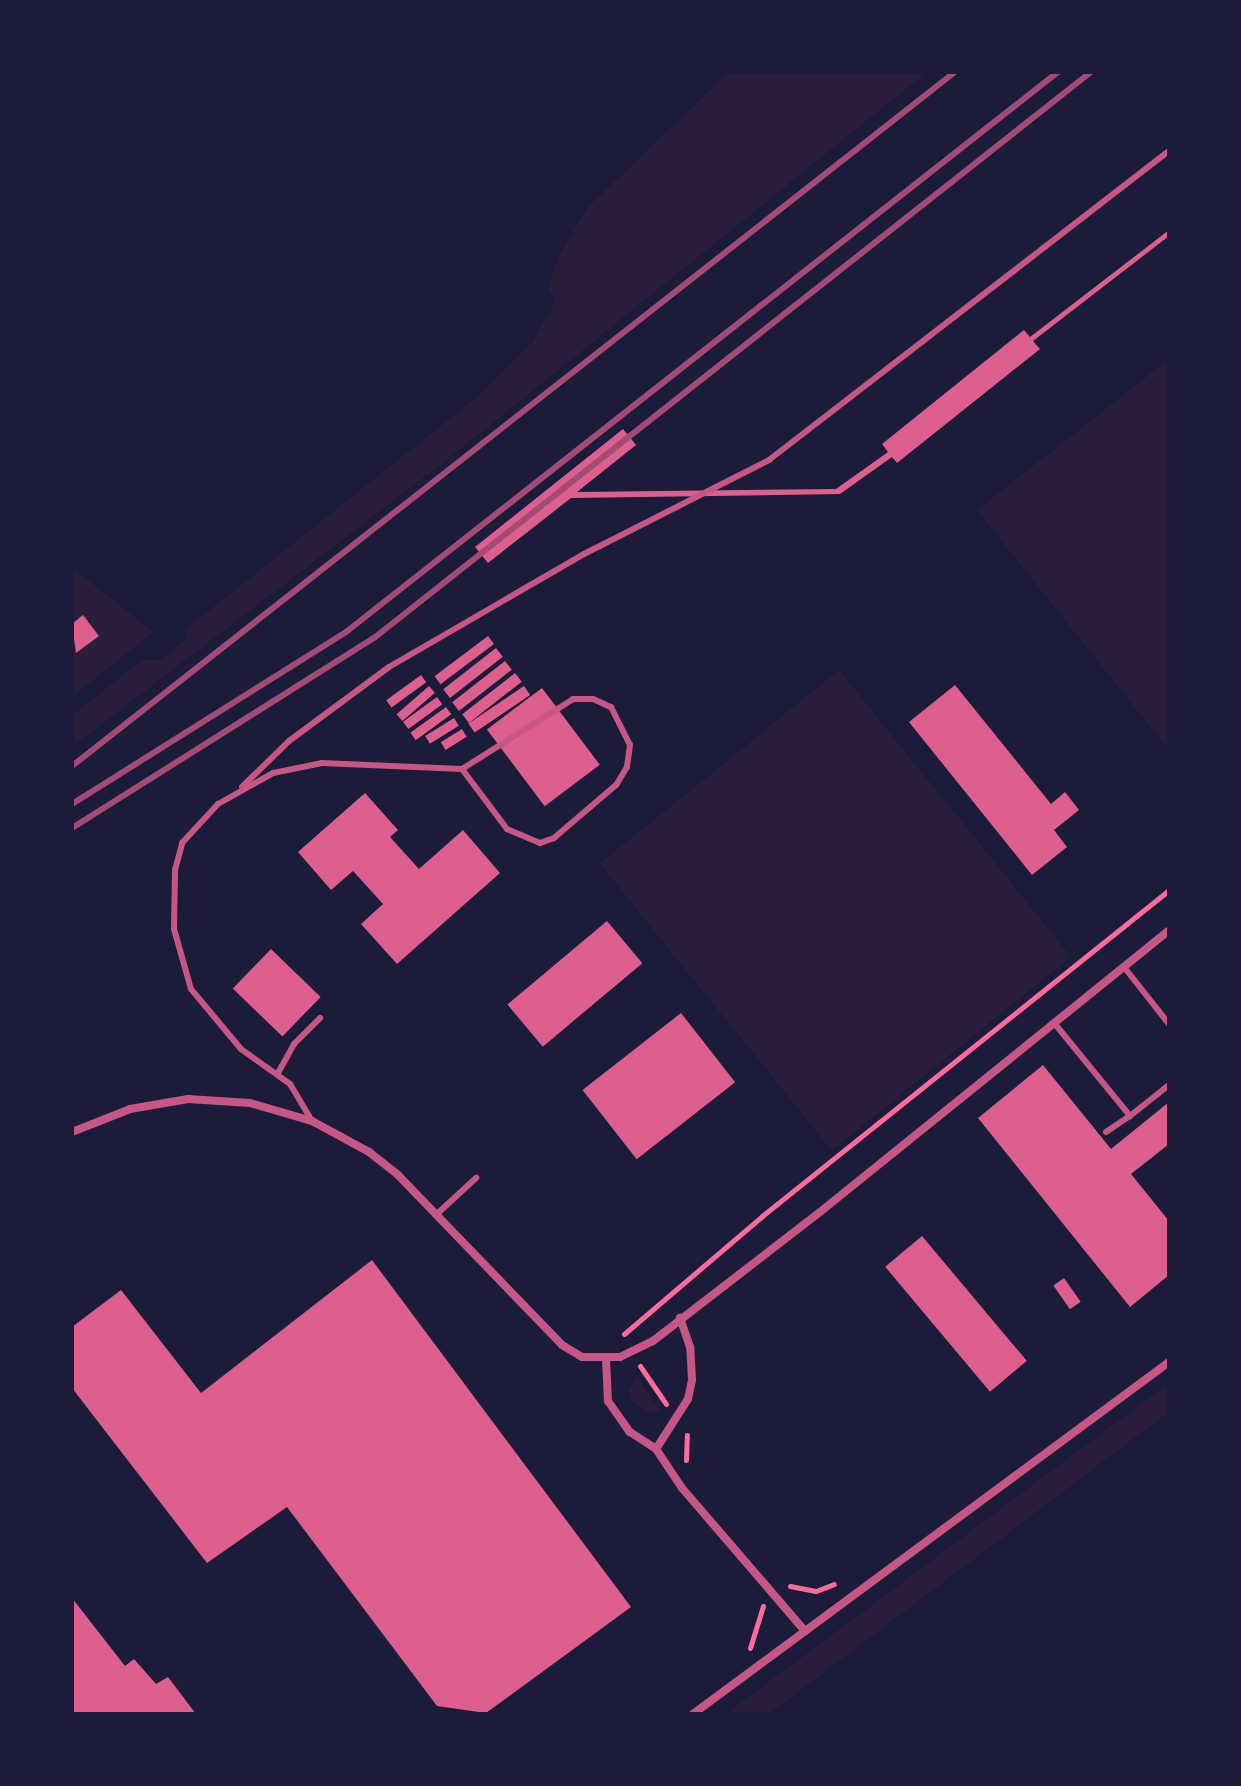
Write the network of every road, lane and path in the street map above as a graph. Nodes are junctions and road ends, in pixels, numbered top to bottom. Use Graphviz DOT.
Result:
graph roads {
  1 [pos="1169,151"];
  2 [pos="462,769"];
  3 [pos="242,787"];
  4 [pos="1169,890"];
  5 [pos="1169,930"];
  6 [pos="1124,967"];
  7 [pos="320,1018"];
  8 [pos="1055,1024"];
  9 [pos="1169,1024"];
  10 [pos="278,1073"];
  11 [pos="1169,1085"];
  12 [pos="1130,1116"];
  13 [pos="312,1121"];
  14 [pos="72,1132"];
  15 [pos="1106,1132"];
  16 [pos="476,1178"];
  17 [pos="438,1213"];
  18 [pos="680,1318"];
  19 [pos="631,1352"];
  20 [pos="606,1359"];
  21 [pos="1169,1362"];
  22 [pos="675,1418"];
  23 [pos="656,1449"];
  24 [pos="686,1466"];
  25 [pos="779,1578"];
  26 [pos="843,1580"];
  27 [pos="758,1610"];
  28 [pos="805,1631"];
  29 [pos="745,1656"];
  30 [pos="693,1714"];
  1 -- 3 [label="lane"];
  2 -- 2 [label="lane"];
  2 -- 3 [label="lane"];
  3 -- 10 [label="lane"];
  4 -- 19 [label="path"];
  5 -- 6 [label="street"];
  6 -- 8 [label="street"];
  6 -- 9 [label="lane"];
  7 -- 10 [label="lane"];
  8 -- 12 [label="lane"];
  8 -- 18 [label="street"];
  10 -- 13 [label="lane"];
  11 -- 12 [label="lane"];
  12 -- 15 [label="lane"];
  13 -- 14 [label="street"];
  13 -- 17 [label="street"];
  16 -- 17 [label="lane"];
  17 -- 20 [label="street"];
  18 -- 19 [label="street"];
  18 -- 22 [label="street"];
  19 -- 20 [label="street"];
  19 -- 22 [label="path"];
  20 -- 23 [label="street"];
  21 -- 28 [label="street"];
  22 -- 23 [label="street"];
  22 -- 24 [label="path"];
  23 -- 28 [label="street"];
  25 -- 26 [label="path"];
  27 -- 29 [label="path"];
  28 -- 30 [label="street"];
}
